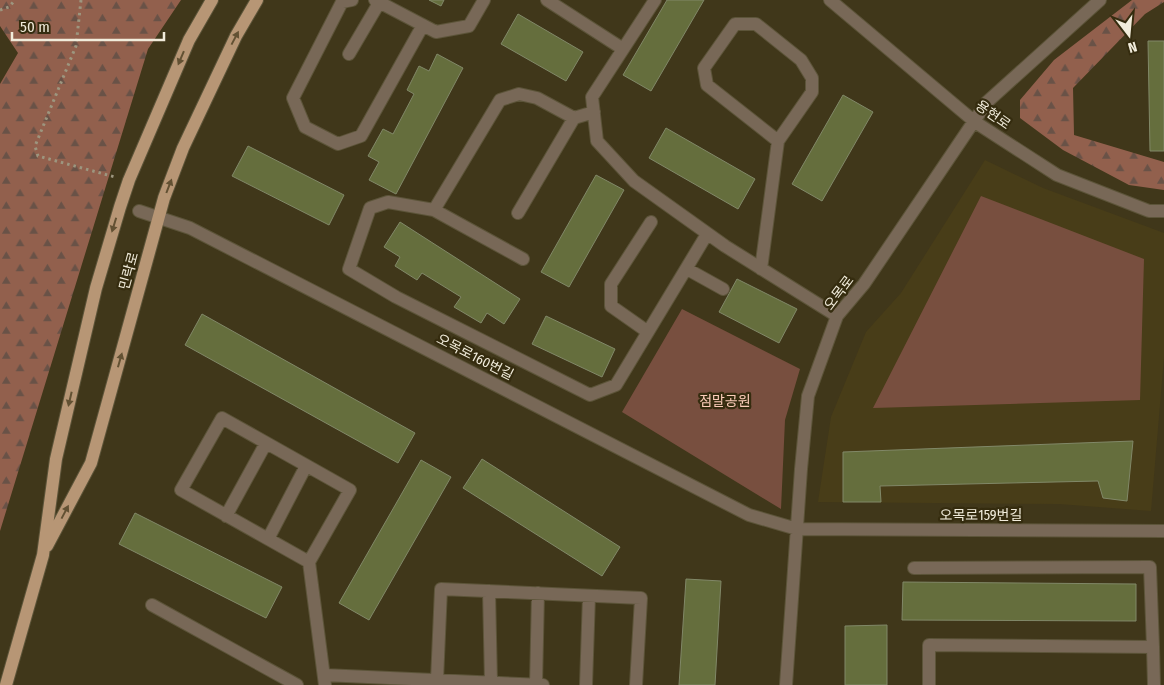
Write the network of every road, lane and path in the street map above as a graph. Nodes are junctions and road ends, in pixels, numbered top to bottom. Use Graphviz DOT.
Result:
graph roads {
  1 [pos="15,0"];
  2 [pos="81,0"];
  3 [pos="212,0"];
  4 [pos="257,0"];
  5 [pos="352,0"];
  6 [pos="484,0"];
  7 [pos="547,0"];
  8 [pos="655,0"];
  9 [pos="830,0"];
  10 [pos="1100,0"];
  11 [pos="377,1"];
  12 [pos="0,10"];
  13 [pos="423,25"];
  14 [pos="623,49"];
  15 [pos="350,54"];
  16 [pos="594,112"];
  17 [pos="574,118"];
  18 [pos="975,122"];
  19 [pos="778,141"];
  20 [pos="129,180"];
  21 [pos="434,210"];
  22 [pos="138,211"];
  23 [pos="1164,212"];
  24 [pos="518,213"];
  25 [pos="651,222"];
  26 [pos="707,234"];
  27 [pos="523,259"];
  28 [pos="686,269"];
  29 [pos="761,269"];
  30 [pos="723,289"];
  31 [pos="837,316"];
  32 [pos="648,332"];
  33 [pos="266,443"];
  34 [pos="306,466"];
  35 [pos="226,516"];
  36 [pos="797,530"];
  37 [pos="1164,531"];
  38 [pos="268,539"];
  39 [pos="42,555"];
  40 [pos="309,562"];
  41 [pos="914,568"];
  42 [pos="489,591"];
  43 [pos="538,594"];
  44 [pos="589,596"];
  45 [pos="152,605"];
  46 [pos="1153,647"];
  47 [pos="325,680"];
  48 [pos="436,680"];
  49 [pos="491,683"];
  50 [pos="6,685"];
  51 [pos="297,685"];
  52 [pos="536,685"];
  53 [pos="543,685"];
  54 [pos="586,685"];
  55 [pos="636,685"];
  56 [pos="786,685"];
  57 [pos="929,685"];
  58 [pos="1154,685"];
  1 -- 12 [label="path"];
  2 -- 20 [label="path"];
  3 -- 20 [label="main road, 민락로, one-way"];
  39 -- 4 [label="main road, 민락로, one-way"];
  5 -- 13 [label="street"];
  6 -- 13 [label="street"];
  7 -- 14 [label="street"];
  8 -- 14 [label="street"];
  9 -- 18 [label="street, 용현로"];
  10 -- 18 [label="street, 오목로"];
  11 -- 13 [label="street"];
  11 -- 15 [label="street"];
  14 -- 16 [label="street"];
  16 -- 17 [label="street"];
  16 -- 26 [label="street"];
  17 -- 21 [label="street"];
  17 -- 24 [label="street"];
  18 -- 23 [label="street, 용현로"];
  18 -- 31 [label="street, 오목로"];
  19 -- 19 [label="street"];
  19 -- 29 [label="street"];
  20 -- 39 [label="main road, 민락로, one-way"];
  21 -- 27 [label="street"];
  21 -- 32 [label="street"];
  22 -- 36 [label="street, 오목로160번길"];
  25 -- 32 [label="street"];
  26 -- 28 [label="street"];
  26 -- 29 [label="street"];
  28 -- 30 [label="street"];
  28 -- 32 [label="street"];
  29 -- 31 [label="street"];
  31 -- 36 [label="street, 오목로"];
  33 -- 34 [label="street"];
  33 -- 35 [label="street"];
  33 -- 35 [label="street"];
  34 -- 38 [label="street"];
  34 -- 40 [label="street"];
  35 -- 38 [label="street"];
  36 -- 37 [label="street, 오목로159번길"];
  36 -- 56 [label="street, 오목로"];
  38 -- 40 [label="street"];
  39 -- 50 [label="main road, 민락로"];
  40 -- 47 [label="street"];
  41 -- 46 [label="street"];
  42 -- 43 [label="street"];
  42 -- 48 [label="street"];
  42 -- 49 [label="street"];
  43 -- 44 [label="street"];
  43 -- 52 [label="street"];
  44 -- 54 [label="street"];
  44 -- 55 [label="street"];
  45 -- 51 [label="street"];
  46 -- 57 [label="street"];
  46 -- 58 [label="street"];
  47 -- 48 [label="street"];
  48 -- 49 [label="street"];
  49 -- 52 [label="street"];
  52 -- 53 [label="street"];
}
